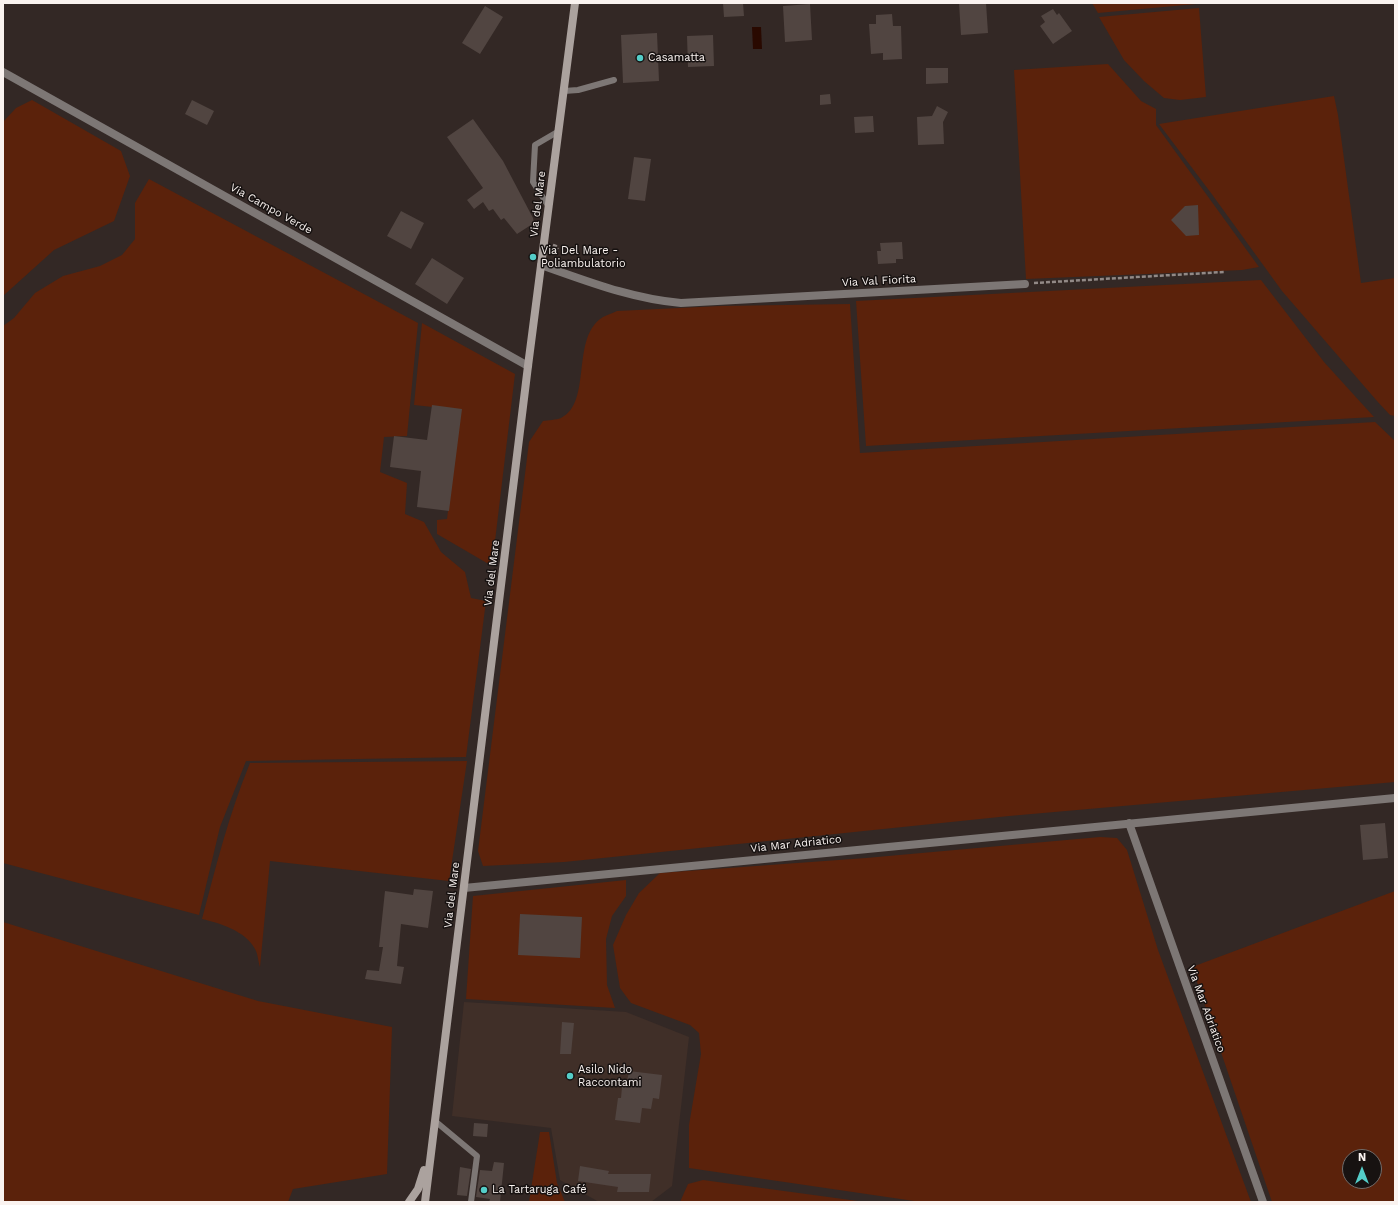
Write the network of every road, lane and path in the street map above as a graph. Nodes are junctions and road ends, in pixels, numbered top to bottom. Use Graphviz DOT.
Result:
graph roads {
  1 [pos="576,3"];
  2 [pos="3,72"];
  3 [pos="614,80"];
  4 [pos="564,91"];
  5 [pos="559,131"];
  6 [pos="549,207"];
  7 [pos="541,265"];
  8 [pos="1224,272"];
  9 [pos="1025,284"];
  10 [pos="528,366"];
  11 [pos="1395,798"];
  12 [pos="1129,823"];
  13 [pos="464,888"];
  14 [pos="435,1121"];
  15 [pos="431,1146"];
  16 [pos="409,1202"];
  17 [pos="424,1202"];
  18 [pos="470,1202"];
  19 [pos="1263,1202"];
  1 -- 4 [label="main road, Via del Mare"];
  2 -- 10 [label="street, Via Campo Verde"];
  3 -- 4 [label="lane"];
  4 -- 5 [label="main road, Via del Mare"];
  5 -- 6 [label="main road, Via del Mare"];
  5 -- 6 [label="lane"];
  6 -- 7 [label="main road, Via del Mare"];
  7 -- 9 [label="street, Via Val Fiorita"];
  7 -- 10 [label="main road, Via del Mare"];
  8 -- 9 [label="path"];
  10 -- 13 [label="main road, Via del Mare"];
  11 -- 12 [label="street, Via Mar Adriatico"];
  12 -- 13 [label="street, Via Mar Adriatico"];
  12 -- 19 [label="street, Via Mar Adriatico"];
  13 -- 14 [label="main road, Via del Mare"];
  14 -- 15 [label="main road, Via del Mare"];
  14 -- 18 [label="lane"];
  15 -- 16 [label="main road, Via del Mare"];
  15 -- 17 [label="main road, Via del Mare"];
}
